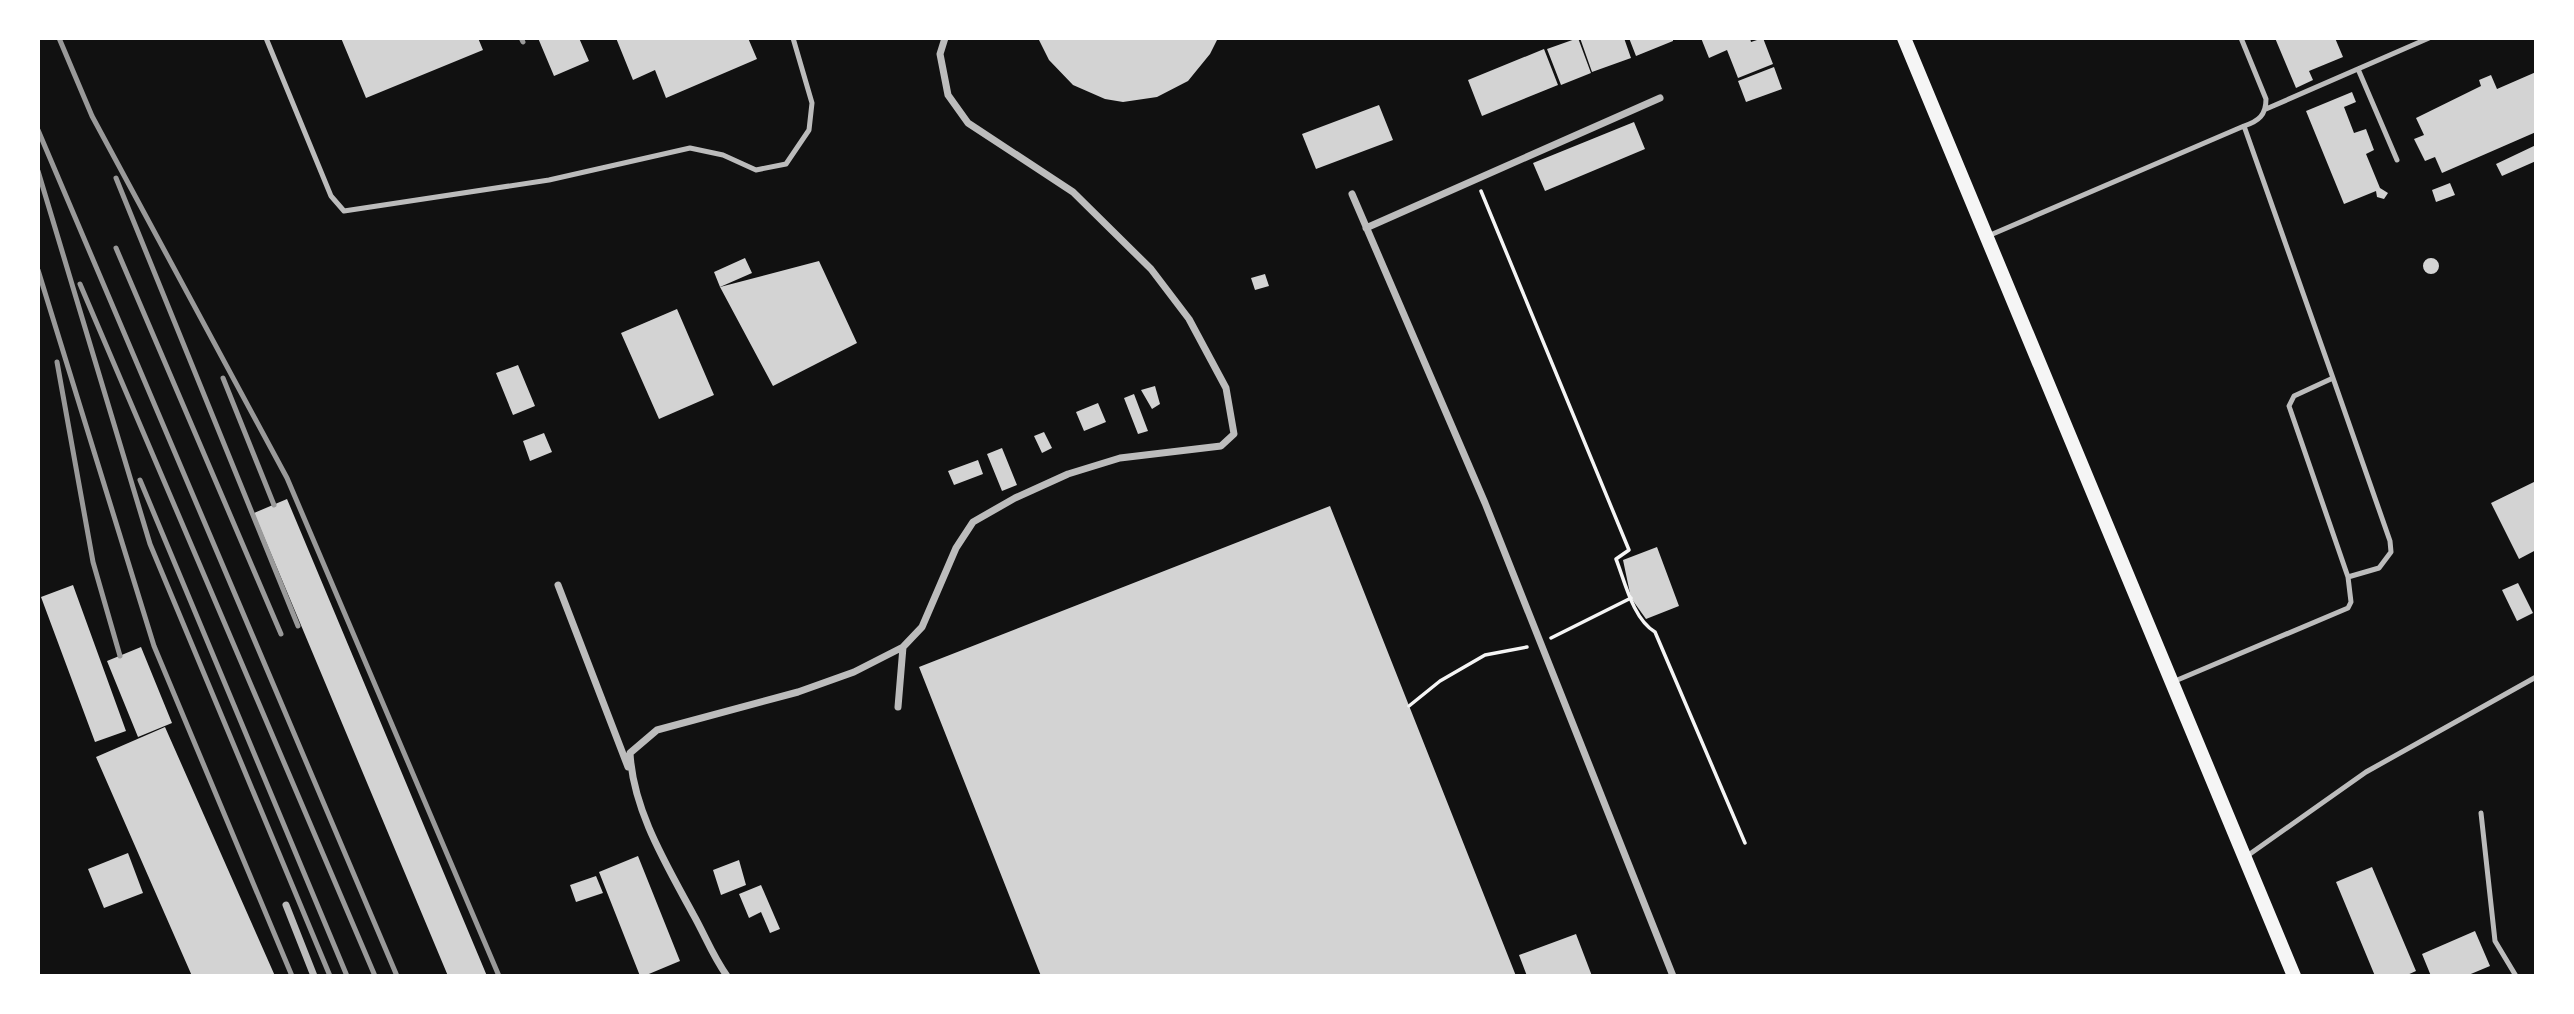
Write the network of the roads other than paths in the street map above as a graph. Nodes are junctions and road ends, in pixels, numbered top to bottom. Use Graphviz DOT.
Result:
graph roads {
  1 [pos="266,38"];
  2 [pos="793,38"];
  3 [pos="945,38"];
  4 [pos="1904,38"];
  5 [pos="2241,38"];
  6 [pos="2429,38"];
  7 [pos="2358,69"];
  8 [pos="1660,98"];
  9 [pos="2266,108"];
  10 [pos="2245,126"];
  11 [pos="2397,160"];
  12 [pos="1352,194"];
  13 [pos="1366,228"];
  14 [pos="1986,237"];
  15 [pos="2333,378"];
  16 [pos="2348,577"];
  17 [pos="558,585"];
  18 [pos="902,647"];
  19 [pos="2536,677"];
  20 [pos="2172,683"];
  21 [pos="898,707"];
  22 [pos="631,778"];
  23 [pos="2481,813"];
  24 [pos="2245,858"];
  25 [pos="286,905"];
  26 [pos="314,975"];
  27 [pos="727,975"];
  28 [pos="1673,975"];
  29 [pos="2294,975"];
  30 [pos="2516,975"];
  1 -- 2 [label="lane"];
  3 -- 18 [label="street"];
  4 -- 14 [label="main road"];
  5 -- 9 [label="lane"];
  6 -- 7 [label="lane"];
  7 -- 9 [label="lane"];
  7 -- 11 [label="lane"];
  8 -- 13 [label="street"];
  9 -- 10 [label="lane"];
  10 -- 14 [label="lane"];
  10 -- 15 [label="lane"];
  12 -- 13 [label="street"];
  13 -- 28 [label="street"];
  14 -- 20 [label="main road"];
  15 -- 16 [label="lane"];
  15 -- 16 [label="lane"];
  16 -- 20 [label="lane"];
  17 -- 22 [label="street"];
  18 -- 21 [label="street"];
  18 -- 22 [label="street"];
  19 -- 24 [label="lane"];
  20 -- 24 [label="main road"];
  22 -- 27 [label="street"];
  23 -- 30 [label="lane"];
  24 -- 29 [label="main road"];
  25 -- 26 [label="street"];
}
